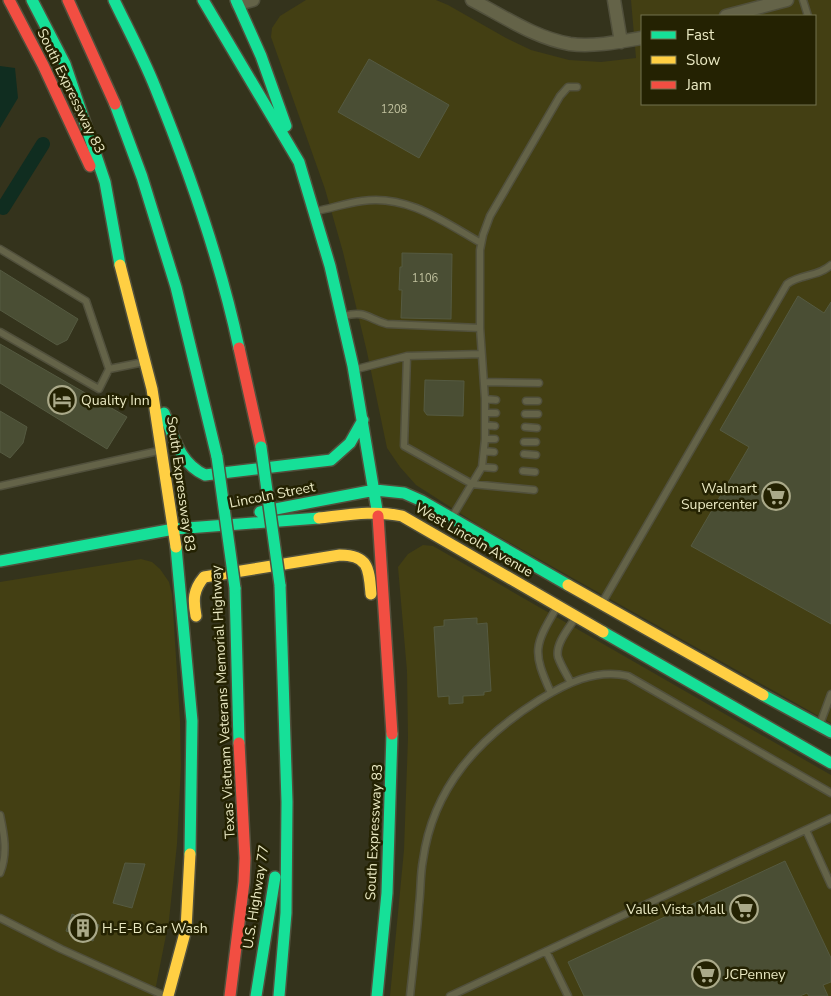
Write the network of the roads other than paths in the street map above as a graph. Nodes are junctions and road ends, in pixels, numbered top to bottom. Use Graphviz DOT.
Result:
graph roads {
  1 [pos="10,0"];
  2 [pos="32,0"];
  3 [pos="68,0"];
  4 [pos="114,0"];
  5 [pos="203,0"];
  6 [pos="253,0"];
  7 [pos="614,0"];
  8 [pos="787,0"];
  9 [pos="803,0"];
  10 [pos="474,1"];
  11 [pos="237,2"];
  12 [pos="730,15"];
  13 [pos="808,15"];
  14 [pos="641,38"];
  15 [pos="621,42"];
  16 [pos="577,86"];
  17 [pos="299,162"];
  18 [pos="314,212"];
  19 [pos="481,243"];
  20 [pos="0,248"];
  21 [pos="120,265"];
  22 [pos="831,265"];
  23 [pos="342,316"];
  24 [pos="480,328"];
  25 [pos="0,332"];
  26 [pos="481,354"];
  27 [pos="407,356"];
  28 [pos="145,362"];
  29 [pos="109,369"];
  30 [pos="354,370"];
  31 [pos="484,382"];
  32 [pos="539,383"];
  33 [pos="152,389"];
  34 [pos="485,399"];
  35 [pos="496,400"];
  36 [pos="526,400"];
  37 [pos="538,401"];
  38 [pos="485,413"];
  39 [pos="496,413"];
  40 [pos="525,414"];
  41 [pos="538,414"];
  42 [pos="363,420"];
  43 [pos="484,425"];
  44 [pos="495,426"];
  45 [pos="524,427"];
  46 [pos="538,428"];
  47 [pos="485,439"];
  48 [pos="495,439"];
  49 [pos="524,442"];
  50 [pos="536,442"];
  51 [pos="161,450"];
  52 [pos="484,452"];
  53 [pos="494,452"];
  54 [pos="524,454"];
  55 [pos="536,455"];
  56 [pos="482,467"];
  57 [pos="494,468"];
  58 [pos="523,471"];
  59 [pos="535,472"];
  60 [pos="472,484"];
  61 [pos="0,486"];
  62 [pos="375,490"];
  63 [pos="534,490"];
  64 [pos="378,513"];
  65 [pos="451,518"];
  66 [pos="174,529"];
  67 [pos="0,561"];
  68 [pos="558,605"];
  69 [pos="602,605"];
  70 [pos="372,607"];
  71 [pos="576,616"];
  72 [pos="196,625"];
  73 [pos="199,667"];
  74 [pos="571,683"];
  75 [pos="551,693"];
  76 [pos="831,694"];
  77 [pos="379,703"];
  78 [pos="390,712"];
  79 [pos="192,721"];
  80 [pos="819,725"];
  81 [pos="831,732"];
  82 [pos="831,763"];
  83 [pos="831,793"];
  84 [pos="287,802"];
  85 [pos="0,815"];
  86 [pos="831,818"];
  87 [pos="806,830"];
  88 [pos="245,858"];
  89 [pos="0,873"];
  90 [pos="831,885"];
  91 [pos="0,918"];
  92 [pos="546,951"];
  93 [pos="224,953"];
  94 [pos="168,996"];
  95 [pos="230,996"];
  96 [pos="256,996"];
  97 [pos="279,996"];
  98 [pos="377,996"];
  99 [pos="410,996"];
  100 [pos="450,996"];
  101 [pos="568,996"];
  1 -- 21 [label="main road, South Expressway 83"];
  2 -- 21 [label="main road"];
  3 -- 88 [label="main road, Texas Vietnam Veterans Memorial Highway, bridge"];
  4 -- 84 [label="main road, bridge"];
  5 -- 17 [label="main road"];
  6 -- 11 [label="street"];
  7 -- 15 [label="street"];
  8 -- 12 [label="street"];
  9 -- 13 [label="lane"];
  10 -- 15 [label="street"];
  11 -- 17 [label="main road, South Expressway 83"];
  14 -- 15 [label="street"];
  16 -- 19 [label="lane"];
  17 -- 18 [label="main road, South Expressway 83"];
  18 -- 19 [label="lane"];
  18 -- 23 [label="main road, South Expressway 83"];
  19 -- 24 [label="lane"];
  20 -- 29 [label="lane"];
  21 -- 28 [label="main road, South Expressway 83"];
  22 -- 69 [label="lane"];
  23 -- 24 [label="lane"];
  23 -- 30 [label="main road, South Expressway 83"];
  24 -- 26 [label="lane"];
  25 -- 29 [label="lane"];
  26 -- 27 [label="lane"];
  26 -- 31 [label="lane"];
  27 -- 30 [label="lane"];
  27 -- 60 [label="lane"];
  28 -- 29 [label="lane"];
  28 -- 33 [label="main road, South Expressway 83"];
  30 -- 42 [label="main road, South Expressway 83"];
  31 -- 32 [label="lane"];
  31 -- 34 [label="lane"];
  33 -- 42 [label="main road"];
  33 -- 51 [label="main road, South Expressway 83"];
  34 -- 35 [label="lane"];
  34 -- 38 [label="lane"];
  36 -- 37 [label="lane"];
  38 -- 39 [label="lane"];
  38 -- 43 [label="lane"];
  40 -- 41 [label="lane"];
  42 -- 62 [label="main road, South Expressway 83"];
  43 -- 44 [label="lane"];
  43 -- 47 [label="lane"];
  45 -- 46 [label="lane"];
  47 -- 48 [label="lane"];
  47 -- 52 [label="lane"];
  49 -- 50 [label="lane"];
  51 -- 61 [label="lane"];
  51 -- 66 [label="main road, South Expressway 83"];
  52 -- 53 [label="lane"];
  52 -- 56 [label="lane"];
  54 -- 55 [label="lane"];
  56 -- 57 [label="lane"];
  56 -- 60 [label="lane"];
  58 -- 59 [label="lane"];
  60 -- 63 [label="lane"];
  60 -- 65 [label="lane"];
  62 -- 64 [label="main road, South Expressway 83"];
  62 -- 65 [label="main road, West Lincoln Avenue"];
  62 -- 66 [label="main road, Lincoln Street"];
  64 -- 66 [label="main road, West Lincoln Avenue"];
  64 -- 68 [label="main road, West Lincoln Avenue"];
  64 -- 78 [label="main road, South Expressway 83"];
  65 -- 69 [label="main road, West Lincoln Avenue"];
  66 -- 67 [label="main road, West Lincoln Avenue"];
  66 -- 79 [label="main road, South Expressway 83"];
  68 -- 71 [label="main road, West Lincoln Avenue"];
  68 -- 75 [label="lane"];
  69 -- 80 [label="main road, West Lincoln Avenue"];
  70 -- 72 [label="main road"];
  71 -- 74 [label="lane"];
  71 -- 82 [label="main road, West Lincoln Avenue"];
  73 -- 79 [label="main road"];
  74 -- 75 [label="lane"];
  74 -- 83 [label="lane"];
  75 -- 99 [label="lane"];
  76 -- 80 [label="lane"];
  77 -- 78 [label="main road"];
  78 -- 98 [label="main road, South Expressway 83"];
  79 -- 94 [label="main road, South Expressway 83"];
  80 -- 81 [label="main road, West Lincoln Avenue"];
  84 -- 96 [label="main road, U.S. Highway 77"];
  84 -- 97 [label="main road"];
  85 -- 89 [label="lane"];
  86 -- 87 [label="lane"];
  87 -- 90 [label="lane"];
  87 -- 92 [label="lane"];
  88 -- 93 [label="main road"];
  88 -- 95 [label="main road, U.S. Highway 77"];
  91 -- 94 [label="lane"];
  92 -- 100 [label="lane"];
  92 -- 101 [label="lane"];
}
